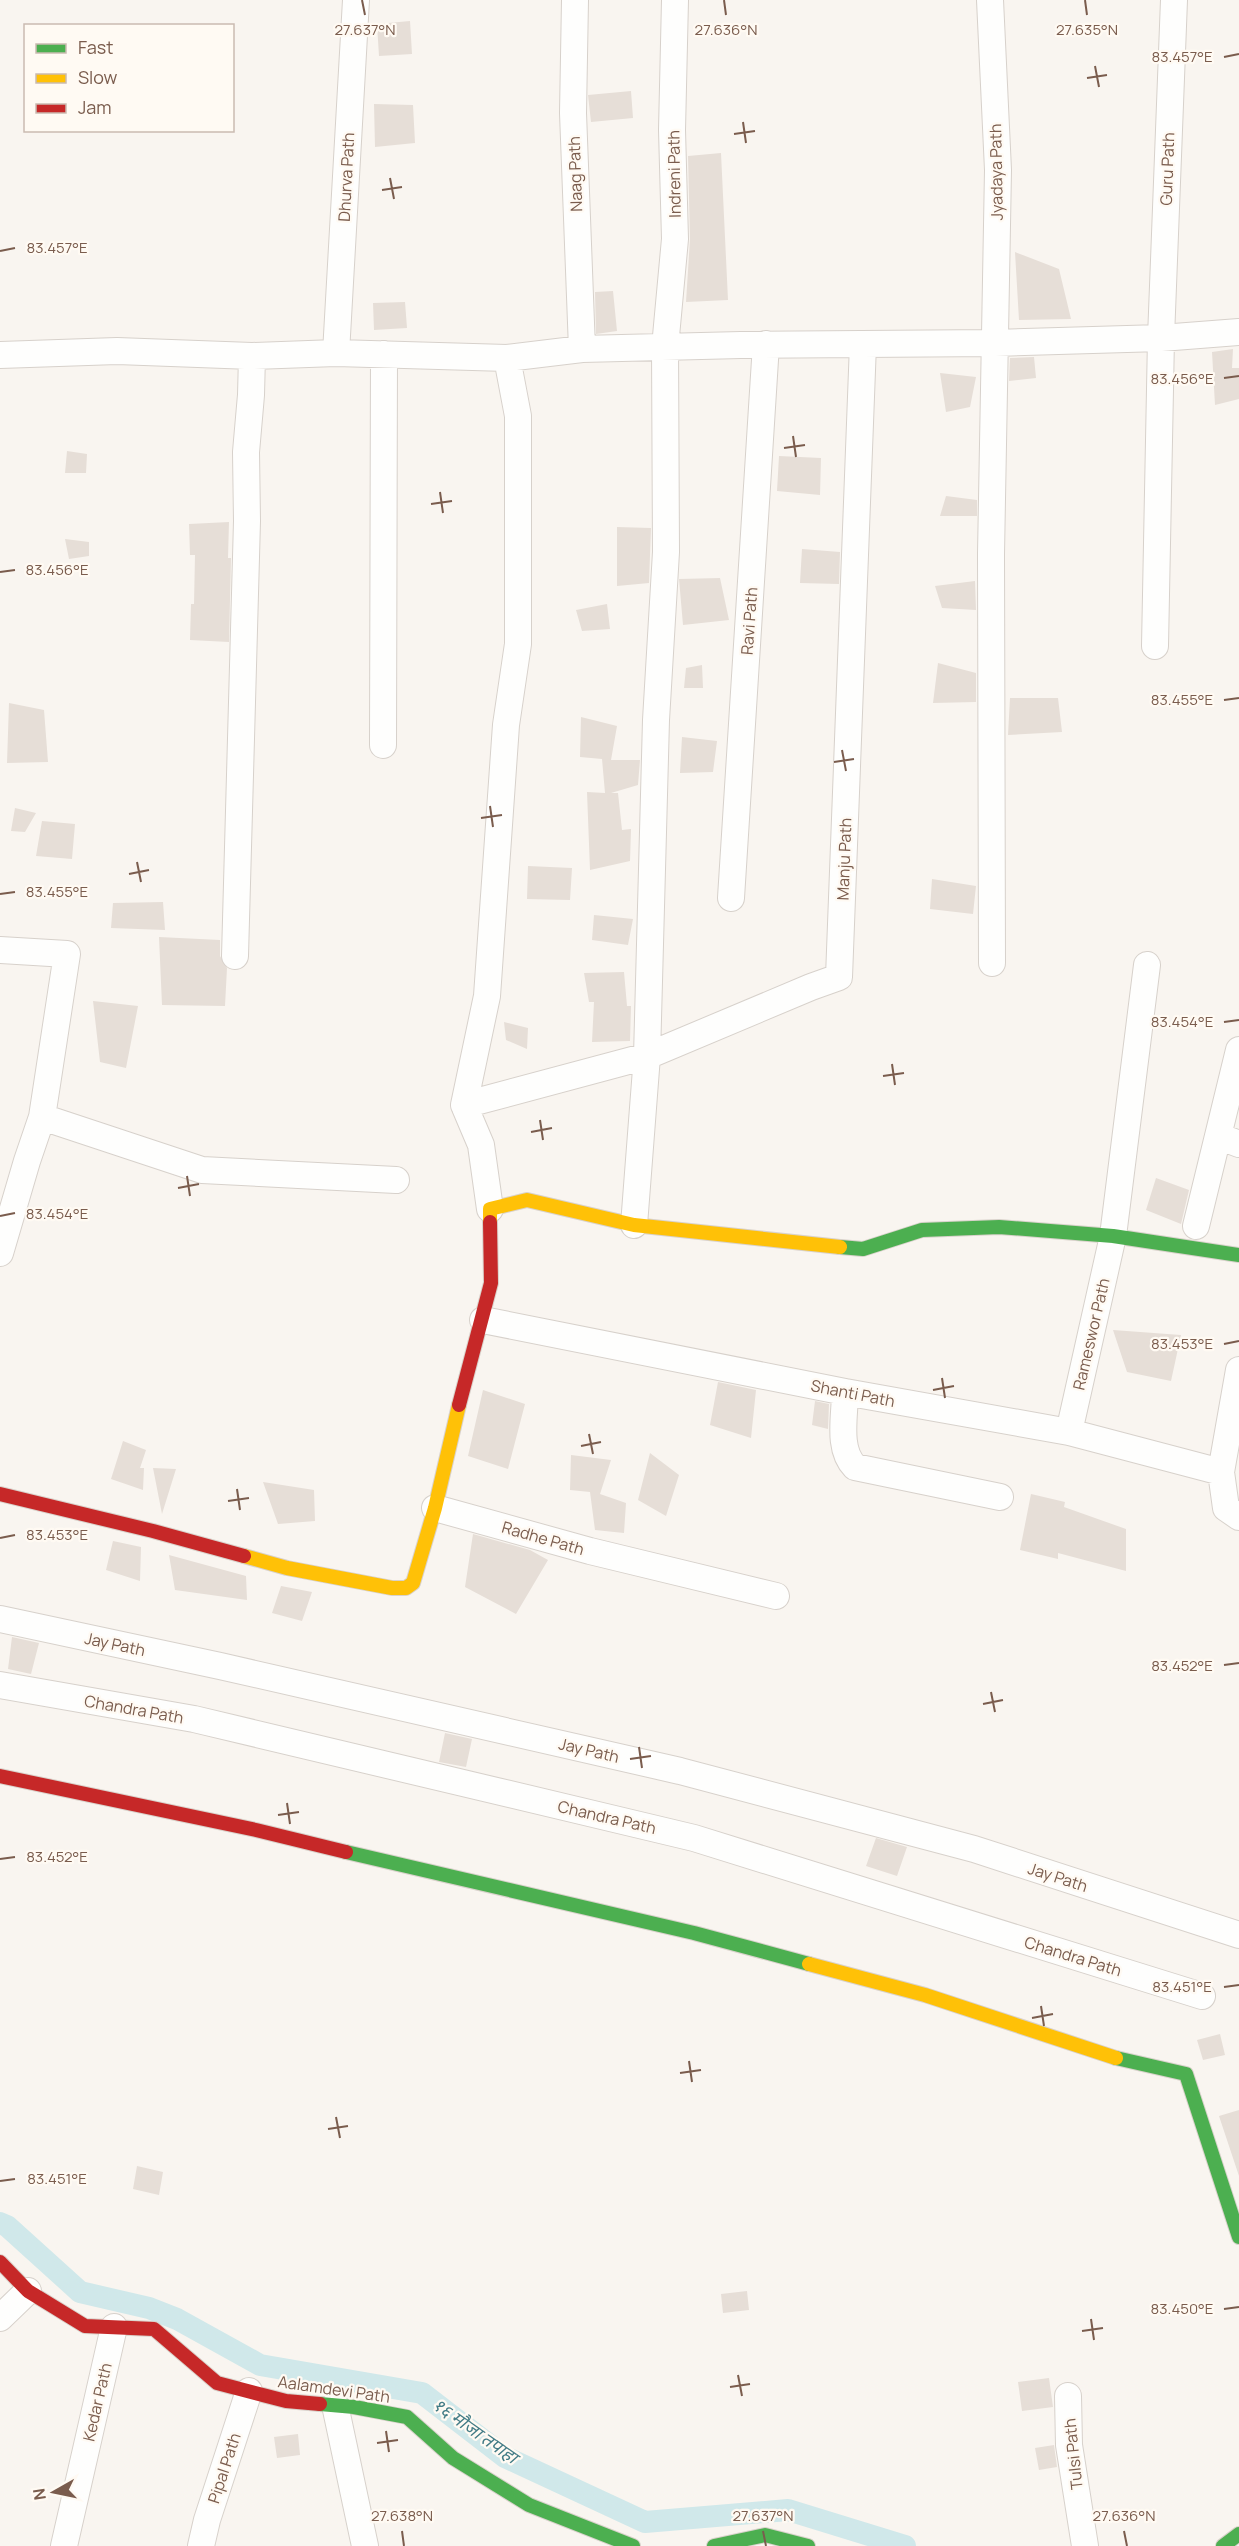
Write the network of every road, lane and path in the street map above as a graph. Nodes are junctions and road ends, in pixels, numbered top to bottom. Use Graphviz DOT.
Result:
graph roads {
  1 [pos="356,0"];
  2 [pos="575,0"];
  3 [pos="675,0"];
  4 [pos="990,0"];
  5 [pos="1174,0"];
  6 [pos="1239,332"];
  7 [pos="1161,338"];
  8 [pos="995,343"];
  9 [pos="766,344"];
  10 [pos="863,344"];
  11 [pos="665,347"];
  12 [pos="582,349"];
  13 [pos="336,353"];
  14 [pos="384,354"];
  15 [pos="0,355"];
  16 [pos="252,356"];
  17 [pos="507,358"];
  18 [pos="1155,646"];
  19 [pos="383,745"];
  20 [pos="731,898"];
  21 [pos="0,950"];
  22 [pos="235,956"];
  23 [pos="992,963"];
  24 [pos="1147,965"];
  25 [pos="1239,1050"];
  26 [pos="647,1056"];
  27 [pos="464,1105"];
  28 [pos="42,1118"];
  29 [pos="1229,1140"];
  30 [pos="396,1180"];
  31 [pos="490,1209"];
  32 [pos="634,1225"];
  33 [pos="1196,1226"];
  34 [pos="1113,1236"];
  35 [pos="0,1253"];
  36 [pos="1239,1255"];
  37 [pos="483,1320"];
  38 [pos="1239,1370"];
  39 [pos="845,1392"];
  40 [pos="1069,1432"];
  41 [pos="1221,1472"];
  42 [pos="0,1494"];
  43 [pos="1000,1497"];
  44 [pos="435,1508"];
  45 [pos="1239,1517"];
  46 [pos="777,1596"];
  47 [pos="0,1619"];
  48 [pos="0,1685"];
  49 [pos="0,1776"];
  50 [pos="1239,1935"];
  51 [pos="1202,1996"];
  52 [pos="1239,2237"];
  53 [pos="0,2262"];
  54 [pos="28,2291"];
  55 [pos="0,2319"];
  56 [pos="114,2327"];
  57 [pos="249,2391"];
  58 [pos="1068,2396"];
  59 [pos="335,2405"];
  60 [pos="1239,2534"];
  61 [pos="64,2546"];
  62 [pos="201,2546"];
  63 [pos="365,2546"];
  64 [pos="633,2546"];
  65 [pos="714,2546"];
  66 [pos="808,2546"];
  67 [pos="1085,2546"];
  68 [pos="1223,2546"];
  1 -- 13 [label="street, Dhurva Path"];
  2 -- 12 [label="street, Naag Path"];
  3 -- 11 [label="street, Indreni Path"];
  4 -- 8 [label="street, Jyadaya Path"];
  5 -- 7 [label="street, Guru Path"];
  6 -- 7 [label="street"];
  7 -- 8 [label="street"];
  7 -- 18 [label="street, Guru Path"];
  8 -- 10 [label="street"];
  8 -- 23 [label="street, Jyadaya Path"];
  9 -- 10 [label="street"];
  9 -- 11 [label="street"];
  9 -- 20 [label="street, Ravi Path"];
  10 -- 26 [label="street, Manju Path"];
  11 -- 12 [label="street"];
  11 -- 26 [label="street, Indreni Path"];
  12 -- 17 [label="street"];
  13 -- 14 [label="street"];
  13 -- 16 [label="street"];
  14 -- 17 [label="street"];
  14 -- 19 [label="street"];
  15 -- 16 [label="street"];
  16 -- 22 [label="street"];
  17 -- 27 [label="street"];
  21 -- 28 [label="street"];
  24 -- 34 [label="street, Rameswor Path"];
  25 -- 29 [label="street"];
  26 -- 27 [label="street, Manju Path"];
  26 -- 32 [label="street, Indreni Path"];
  27 -- 31 [label="street"];
  28 -- 30 [label="street"];
  28 -- 35 [label="street"];
  29 -- 33 [label="street"];
  31 -- 32 [label="street"];
  31 -- 37 [label="street"];
  32 -- 34 [label="street"];
  34 -- 36 [label="street"];
  34 -- 40 [label="street, Rameswor Path"];
  37 -- 39 [label="street, Shanti Path"];
  37 -- 44 [label="street"];
  38 -- 41 [label="street"];
  39 -- 40 [label="street, Shanti Path"];
  39 -- 43 [label="street"];
  40 -- 41 [label="street, Shanti Path"];
  41 -- 45 [label="street"];
  42 -- 44 [label="street"];
  44 -- 46 [label="street, Radhe Path"];
  47 -- 50 [label="street, Jay Path"];
  48 -- 51 [label="street, Chandra Path"];
  49 -- 52 [label="street"];
  53 -- 54 [label="street, Aalamdevi Path"];
  54 -- 55 [label="street"];
  54 -- 56 [label="street, Aalamdevi Path"];
  56 -- 57 [label="street, Aalamdevi Path"];
  56 -- 61 [label="street, Kedar Path"];
  57 -- 59 [label="street, Aalamdevi Path"];
  57 -- 62 [label="street, Pipal Path"];
  58 -- 67 [label="street, Tulsi Path"];
  59 -- 63 [label="street"];
  59 -- 64 [label="street, Aalamdevi Path"];
  60 -- 68 [label="street"];
  65 -- 66 [label="street"];
}
